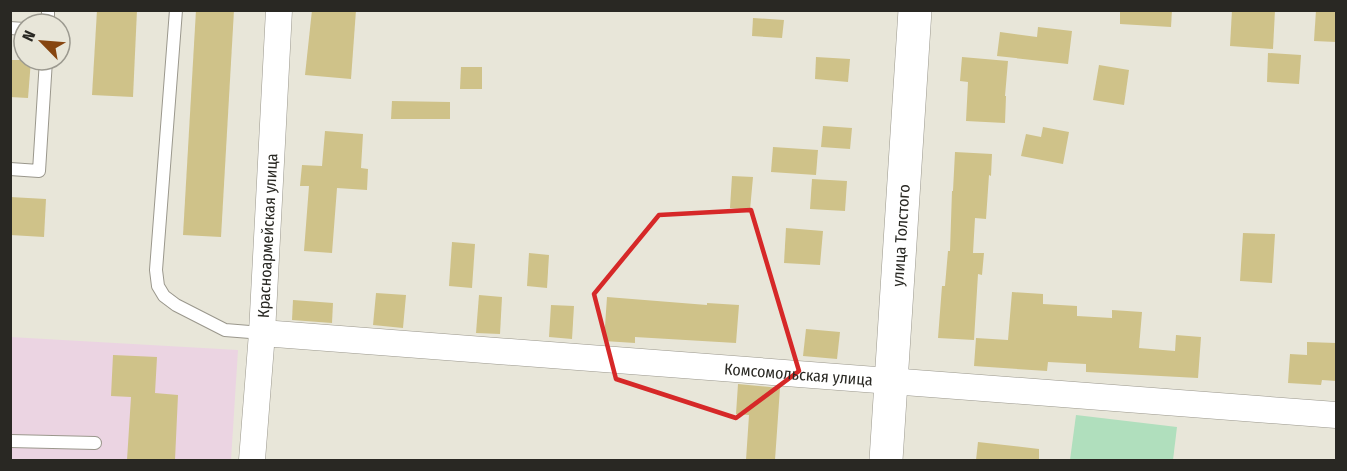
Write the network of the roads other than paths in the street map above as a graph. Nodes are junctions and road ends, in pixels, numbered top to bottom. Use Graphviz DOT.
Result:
graph roads {
  1 [pos="176,10"];
  2 [pos="279,10"];
  3 [pos="915,10"];
  4 [pos="45,72"];
  5 [pos="10,169"];
  6 [pos="262,333"];
  7 [pos="891,381"];
  8 [pos="1336,415"];
  9 [pos="10,441"];
  10 [pos="95,443"];
  11 [pos="252,460"];
  12 [pos="886,460"];
  1 -- 6 [label="lane"];
  2 -- 6 [label="street, Красноармейская улица"];
  3 -- 7 [label="street, улица Толстого"];
  4 -- 5 [label="lane"];
  6 -- 7 [label="street, Комсомольская улица"];
  6 -- 11 [label="street, Красноармейская улица"];
  7 -- 8 [label="street, Комсомольская улица"];
  7 -- 12 [label="street, улица Толстого"];
  9 -- 10 [label="lane"];
}
